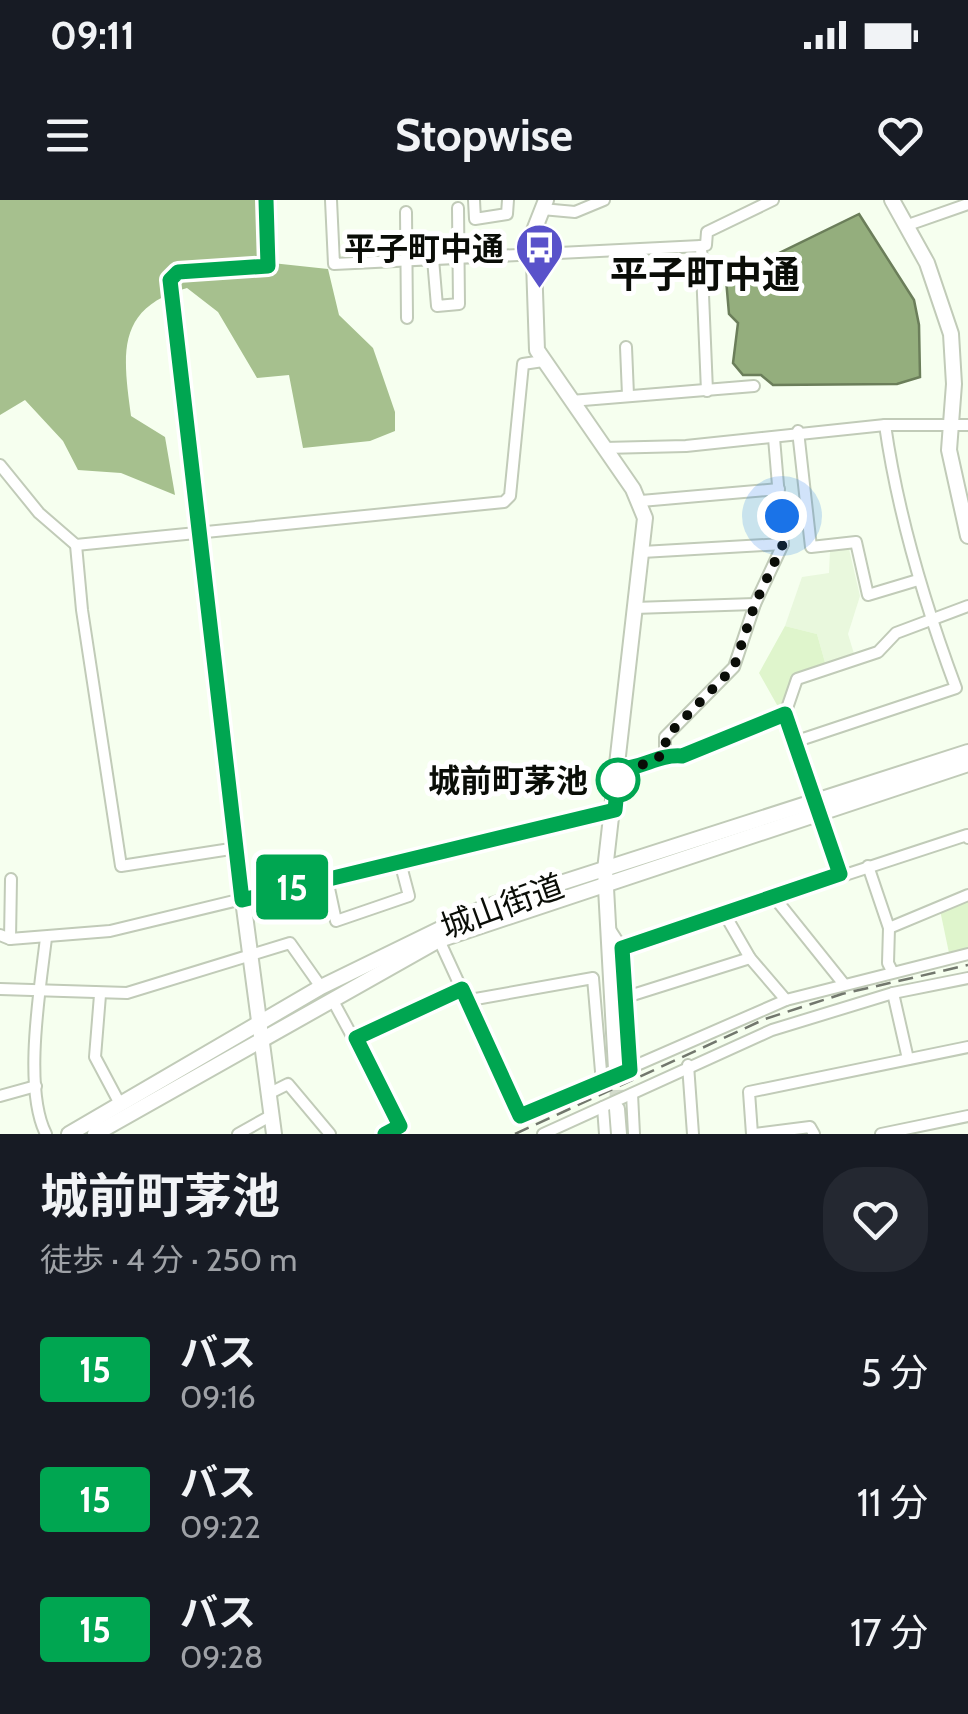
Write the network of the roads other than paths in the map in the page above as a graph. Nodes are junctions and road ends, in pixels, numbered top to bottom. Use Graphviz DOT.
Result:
graph roads {
  1 [pos="266,200"];
  2 [pos="330,200"];
  3 [pos="474,200"];
  4 [pos="508,200"];
  5 [pos="604,200"];
  6 [pos="773,200"];
  7 [pos="892,200"];
  8 [pos="754,204"];
  9 [pos="968,204"];
  10 [pos="544,205"];
  11 [pos="458,208"];
  12 [pos="406,212"];
  13 [pos="908,225"];
  14 [pos="701,246"];
  15 [pos="534,253"];
  16 [pos="459,257"];
  17 [pos="433,258"];
  18 [pos="404,260"];
  19 [pos="407,318"];
  20 [pos="626,347"];
  21 [pos="542,361"];
  22 [pos="754,386"];
  23 [pos="707,391"];
  24 [pos="628,394"];
  25 [pos="570,400"];
  26 [pos="948,424"];
  27 [pos="885,425"];
  28 [pos="968,425"];
  29 [pos="798,431"];
  30 [pos="774,438"];
  31 [pos="604,448"];
  32 [pos="0,465"];
  33 [pos="779,490"];
  34 [pos="640,502"];
  35 [pos="198,533"];
  36 [pos="968,536"];
  37 [pos="783,544"];
  38 [pos="76,545"];
  39 [pos="642,552"];
  40 [pos="918,580"];
  41 [pos="755,604"];
  42 [pos="968,606"];
  43 [pos="634,608"];
  44 [pos="930,619"];
  45 [pos="785,714"];
  46 [pos="794,742"];
  47 [pos="968,752"];
  48 [pos="665,754"];
  49 [pos="968,764"];
  50 [pos="619,769"];
  51 [pos="817,809"];
  52 [pos="615,810"];
  53 [pos="968,838"];
  54 [pos="238,848"];
  55 [pos="400,862"];
  56 [pos="868,866"];
  57 [pos="840,874"];
  58 [pos="606,877"];
  59 [pos="11,878"];
  60 [pos="327,879"];
  61 [pos="968,895"];
  62 [pos="774,896"];
  63 [pos="242,900"];
  64 [pos="724,913"];
  65 [pos="890,928"];
  66 [pos="611,931"];
  67 [pos="5,937"];
  68 [pos="46,938"];
  69 [pos="439,940"];
  70 [pos="622,948"];
  71 [pos="248,954"];
  72 [pos="968,954"];
  73 [pos="750,958"];
  74 [pos="892,971"];
  75 [pos="968,978"];
  76 [pos="843,982"];
  77 [pos="322,986"];
  78 [pos="0,988"];
  79 [pos="462,989"];
  80 [pos="40,990"];
  81 [pos="893,993"];
  82 [pos="100,996"];
  83 [pos="624,998"];
  84 [pos="332,999"];
  85 [pos="470,1000"];
  86 [pos="786,1000"];
  87 [pos="259,1022"];
  88 [pos="356,1038"];
  89 [pos="262,1041"];
  90 [pos="968,1047"];
  91 [pos="908,1059"];
  92 [pos="688,1065"];
  93 [pos="623,1069"];
  94 [pos="602,1082"];
  95 [pos="36,1086"];
  96 [pos="270,1093"];
  97 [pos="632,1094"];
  98 [pos="0,1096"];
  99 [pos="120,1104"];
  100 [pos="610,1108"];
  101 [pos="272,1115"];
  102 [pos="968,1116"];
  103 [pos="930,1129"];
  104 [pos="546,1133"];
  105 [pos="46,1134"];
  106 [pos="69,1134"];
  107 [pos="94,1134"];
  108 [pos="238,1134"];
  109 [pos="274,1134"];
  110 [pos="330,1134"];
  111 [pos="385,1134"];
  112 [pos="605,1134"];
  113 [pos="619,1134"];
  114 [pos="634,1134"];
  115 [pos="693,1134"];
  116 [pos="754,1134"];
  117 [pos="814,1134"];
  118 [pos="881,1134"];
  1 -- 35 [label="street"];
  2 -- 18 [label="street"];
  3 -- 4 [label="street"];
  5 -- 10 [label="street"];
  6 -- 8 [label="street"];
  7 -- 13 [label="street"];
  8 -- 14 [label="street"];
  9 -- 13 [label="street"];
  10 -- 15 [label="street"];
  11 -- 16 [label="street"];
  12 -- 18 [label="street"];
  13 -- 26 [label="street"];
  14 -- 15 [label="street"];
  14 -- 23 [label="street"];
  15 -- 16 [label="street"];
  15 -- 21 [label="street"];
  16 -- 17 [label="street"];
  16 -- 17 [label="street"];
  17 -- 18 [label="street"];
  18 -- 19 [label="street"];
  20 -- 24 [label="street"];
  21 -- 25 [label="street"];
  21 -- 35 [label="street"];
  22 -- 23 [label="street"];
  23 -- 24 [label="street"];
  24 -- 25 [label="street"];
  25 -- 31 [label="street"];
  26 -- 27 [label="street"];
  26 -- 28 [label="street"];
  26 -- 36 [label="street"];
  27 -- 29 [label="street"];
  27 -- 40 [label="street"];
  29 -- 30 [label="street"];
  29 -- 40 [label="street"];
  30 -- 31 [label="street"];
  30 -- 33 [label="street"];
  31 -- 34 [label="street"];
  32 -- 38 [label="street"];
  33 -- 34 [label="street"];
  33 -- 37 [label="street"];
  34 -- 39 [label="street"];
  35 -- 38 [label="street"];
  35 -- 54 [label="lane"];
  37 -- 39 [label="street"];
  37 -- 41 [label="street"];
  38 -- 54 [label="street"];
  39 -- 43 [label="street"];
  40 -- 44 [label="street"];
  41 -- 43 [label="street"];
  41 -- 48 [label="street"];
  42 -- 44 [label="street"];
  43 -- 50 [label="street"];
  44 -- 45 [label="street"];
  44 -- 46 [label="street"];
  45 -- 46 [label="street"];
  45 -- 48 [label="street"];
  46 -- 51 [label="street"];
  47 -- 51 [label="street, 城山街道"];
  48 -- 50 [label="street"];
  49 -- 51 [label="street, 城山街道"];
  50 -- 52 [label="street"];
  51 -- 57 [label="street"];
  51 -- 58 [label="street, 城山街道"];
  52 -- 55 [label="street"];
  52 -- 58 [label="street"];
  53 -- 56 [label="street"];
  54 -- 63 [label="lane"];
  55 -- 60 [label="street"];
  55 -- 60 [label="street"];
  56 -- 57 [label="street"];
  56 -- 65 [label="street"];
  57 -- 62 [label="street"];
  58 -- 66 [label="street"];
  58 -- 69 [label="street, 城山街道"];
  58 -- 77 [label="street, 城山街道"];
  59 -- 67 [label="street"];
  60 -- 63 [label="street"];
  61 -- 65 [label="street"];
  62 -- 64 [label="street"];
  62 -- 76 [label="street"];
  63 -- 68 [label="street"];
  63 -- 71 [label="street"];
  64 -- 70 [label="street"];
  64 -- 73 [label="street"];
  65 -- 74 [label="street"];
  66 -- 70 [label="street"];
  66 -- 93 [label="street"];
  67 -- 68 [label="street"];
  68 -- 80 [label="street"];
  69 -- 79 [label="street"];
  69 -- 84 [label="street, 城山街道"];
  70 -- 83 [label="street"];
  71 -- 77 [label="street"];
  71 -- 82 [label="street"];
  71 -- 87 [label="street"];
  72 -- 74 [label="street"];
  73 -- 83 [label="street"];
  73 -- 86 [label="street"];
  74 -- 76 [label="street"];
  75 -- 81 [label="street"];
  76 -- 86 [label="street"];
  77 -- 87 [label="street, 城山街道"];
  78 -- 80 [label="street"];
  79 -- 85 [label="street"];
  79 -- 88 [label="street"];
  80 -- 82 [label="street"];
  80 -- 95 [label="street"];
  81 -- 91 [label="street"];
  81 -- 92 [label="street"];
  82 -- 99 [label="street"];
  83 -- 93 [label="street"];
  84 -- 88 [label="street"];
  84 -- 89 [label="street, 城山街道"];
  85 -- 94 [label="street"];
  85 -- 94 [label="street"];
  86 -- 93 [label="street"];
  87 -- 89 [label="street"];
  87 -- 99 [label="street, 城山街道"];
  88 -- 111 [label="street"];
  89 -- 96 [label="street"];
  89 -- 107 [label="street, 城山街道"];
  90 -- 91 [label="street"];
  91 -- 116 [label="street"];
  92 -- 97 [label="street"];
  92 -- 115 [label="street"];
  93 -- 94 [label="street"];
  95 -- 98 [label="street"];
  95 -- 105 [label="street"];
  96 -- 101 [label="street"];
  96 -- 110 [label="street"];
  97 -- 100 [label="street"];
  97 -- 114 [label="street"];
  99 -- 106 [label="street, 城山街道"];
  100 -- 104 [label="street"];
  100 -- 112 [label="street"];
  100 -- 113 [label="street"];
  101 -- 108 [label="street"];
  101 -- 109 [label="street"];
  102 -- 103 [label="street"];
  103 -- 118 [label="street"];
  116 -- 117 [label="street"];
}
